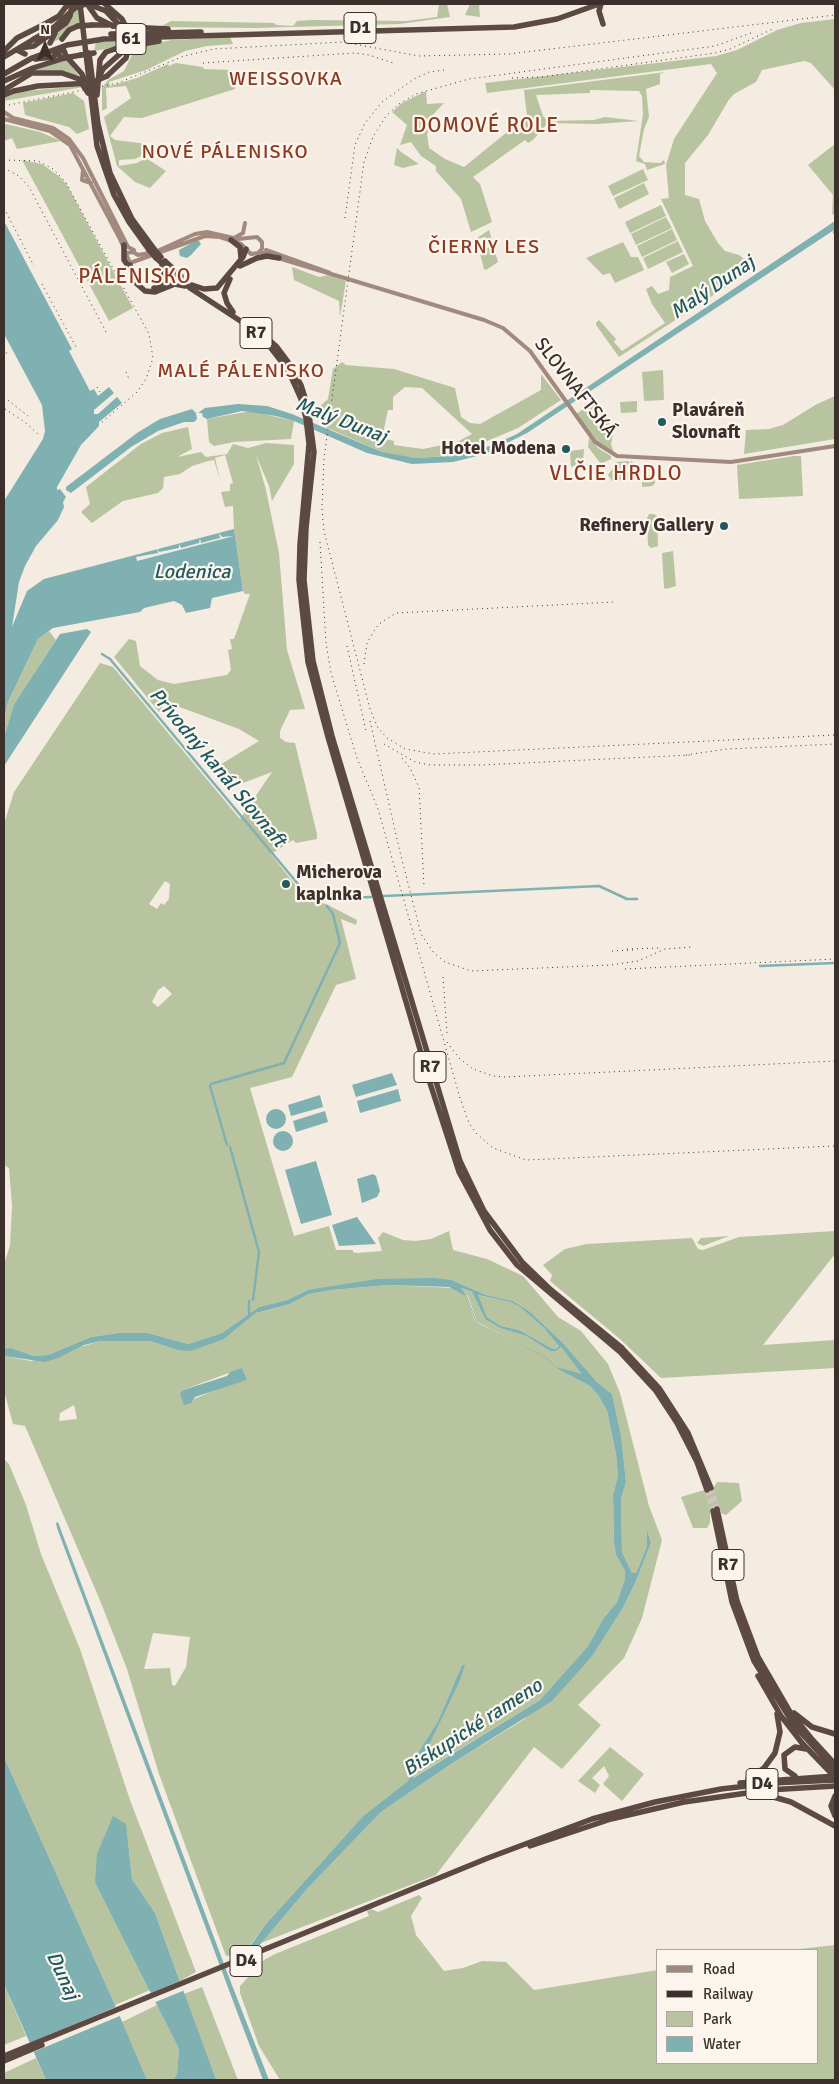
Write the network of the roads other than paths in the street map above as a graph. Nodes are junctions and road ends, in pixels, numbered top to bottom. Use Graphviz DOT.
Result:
graph roads {
  1 [pos="70,4"];
  2 [pos="80,4"];
  3 [pos="86,4"];
  4 [pos="105,4"];
  5 [pos="600,4"];
  6 [pos="590,6"];
  7 [pos="112,26"];
  8 [pos="55,29"];
  9 [pos="124,31"];
  10 [pos="159,35"];
  11 [pos="62,39"];
  12 [pos="125,40"];
  13 [pos="50,43"];
  14 [pos="13,49"];
  15 [pos="115,49"];
  16 [pos="24,54"];
  17 [pos="4,57"];
  18 [pos="35,59"];
  19 [pos="4,70"];
  20 [pos="4,74"];
  21 [pos="4,81"];
  22 [pos="98,82"];
  23 [pos="4,90"];
  24 [pos="4,95"];
  25 [pos="90,97"];
  26 [pos="95,105"];
  27 [pos="4,112"];
  28 [pos="4,119"];
  29 [pos="84,168"];
  30 [pos="92,183"];
  31 [pos="245,223"];
  32 [pos="248,239"];
  33 [pos="235,240"];
  34 [pos="125,244"];
  35 [pos="262,245"];
  36 [pos="151,250"];
  37 [pos="248,252"];
  38 [pos="259,252"];
  39 [pos="127,253"];
  40 [pos="272,253"];
  41 [pos="138,255"];
  42 [pos="279,258"];
  43 [pos="159,259"];
  44 [pos="135,263"];
  45 [pos="240,264"];
  46 [pos="132,272"];
  47 [pos="333,274"];
  48 [pos="178,279"];
  49 [pos="191,286"];
  50 [pos="233,312"];
  51 [pos="302,396"];
  52 [pos="835,446"];
  53 [pos="709,1489"];
  54 [pos="754,1661"];
  55 [pos="782,1700"];
  56 [pos="774,1706"];
  57 [pos="835,1734"];
  58 [pos="811,1753"];
  59 [pos="835,1764"];
  60 [pos="834,1775"];
  61 [pos="799,1777"];
  62 [pos="732,1784"];
  63 [pos="835,1786"];
  64 [pos="740,1793"];
  65 [pos="690,1794"];
  66 [pos="835,1796"];
  67 [pos="835,1816"];
  68 [pos="835,1826"];
  69 [pos="488,1860"];
  70 [pos="4,2056"];
  71 [pos="4,2061"];
  1 -- 8 [label="highway"];
  1 -- 14 [label="highway, bridge"];
  2 -- 25 [label="highway, R7"];
  3 -- 7 [label="highway"];
  3 -- 8 [label="highway, bridge"];
  3 -- 9 [label="highway"];
  3 -- 26 [label="highway, R7"];
  4 -- 24 [label="highway, 61, bridge"];
  5 -- 6 [label="highway, D1"];
  5 -- 6 [label="highway"];
  6 -- 10 [label="highway, D1"];
  7 -- 10 [label="highway, bridge"];
  7 -- 11 [label="highway, bridge"];
  8 -- 13 [label="highway"];
  8 -- 14 [label="highway"];
  8 -- 17 [label="highway, bridge"];
  10 -- 15 [label="highway, bridge"];
  10 -- 19 [label="highway, D1, bridge"];
  10 -- 20 [label="highway, D1, bridge"];
  12 -- 22 [label="highway"];
  14 -- 16 [label="highway"];
  15 -- 21 [label="highway, bridge"];
  15 -- 22 [label="highway"];
  18 -- 25 [label="highway"];
  22 -- 26 [label="highway"];
  23 -- 25 [label="highway"];
  25 -- 36 [label="highway, R7"];
  26 -- 36 [label="highway, R7"];
  27 -- 34 [label="main road"];
  28 -- 29 [label="main road"];
  29 -- 30 [label="main road"];
  29 -- 30 [label="main road"];
  30 -- 34 [label="main road"];
  31 -- 33 [label="main road"];
  32 -- 33 [label="main road"];
  32 -- 35 [label="main road"];
  32 -- 37 [label="main road"];
  33 -- 36 [label="main road"];
  33 -- 37 [label="main road"];
  33 -- 44 [label="main road"];
  33 -- 45 [label="highway"];
  34 -- 36 [label="main road"];
  34 -- 39 [label="main road"];
  34 -- 41 [label="main road"];
  34 -- 46 [label="highway"];
  35 -- 37 [label="main road"];
  35 -- 38 [label="main road"];
  35 -- 40 [label="main road, SLOVNAFTSKÁ"];
  36 -- 41 [label="main road"];
  36 -- 43 [label="highway, R7, bridge"];
  37 -- 38 [label="main road"];
  37 -- 40 [label="main road"];
  37 -- 45 [label="highway"];
  38 -- 40 [label="main road, SLOVNAFTSKÁ"];
  39 -- 41 [label="main road"];
  39 -- 44 [label="main road"];
  40 -- 42 [label="main road, SLOVNAFTSKÁ"];
  40 -- 47 [label="main road, SLOVNAFTSKÁ"];
  41 -- 44 [label="main road"];
  42 -- 45 [label="highway"];
  42 -- 47 [label="main road, SLOVNAFTSKÁ"];
  43 -- 44 [label="highway"];
  43 -- 48 [label="highway, R7"];
  44 -- 46 [label="highway"];
  45 -- 49 [label="highway"];
  45 -- 50 [label="highway"];
  46 -- 48 [label="highway"];
  47 -- 52 [label="main road, SLOVNAFTSKÁ"];
  48 -- 49 [label="highway, R7"];
  49 -- 50 [label="highway, R7"];
  49 -- 51 [label="highway, R7"];
  50 -- 51 [label="highway, R7"];
  51 -- 53 [label="highway, R7"];
  54 -- 55 [label="highway, R7"];
  54 -- 56 [label="highway"];
  54 -- 60 [label="highway, R7"];
  55 -- 57 [label="highway"];
  55 -- 59 [label="highway, R7"];
  56 -- 58 [label="highway"];
  56 -- 62 [label="highway"];
  58 -- 60 [label="highway"];
  58 -- 61 [label="highway"];
  60 -- 61 [label="highway"];
  60 -- 65 [label="highway, D4"];
  61 -- 62 [label="highway"];
  62 -- 65 [label="highway"];
  63 -- 64 [label="highway, D4"];
  64 -- 68 [label="highway"];
  64 -- 69 [label="highway, D4"];
  65 -- 69 [label="highway, D4"];
  66 -- 67 [label="highway"];
  69 -- 70 [label="highway, D4"];
  69 -- 71 [label="highway, D4"];
}
